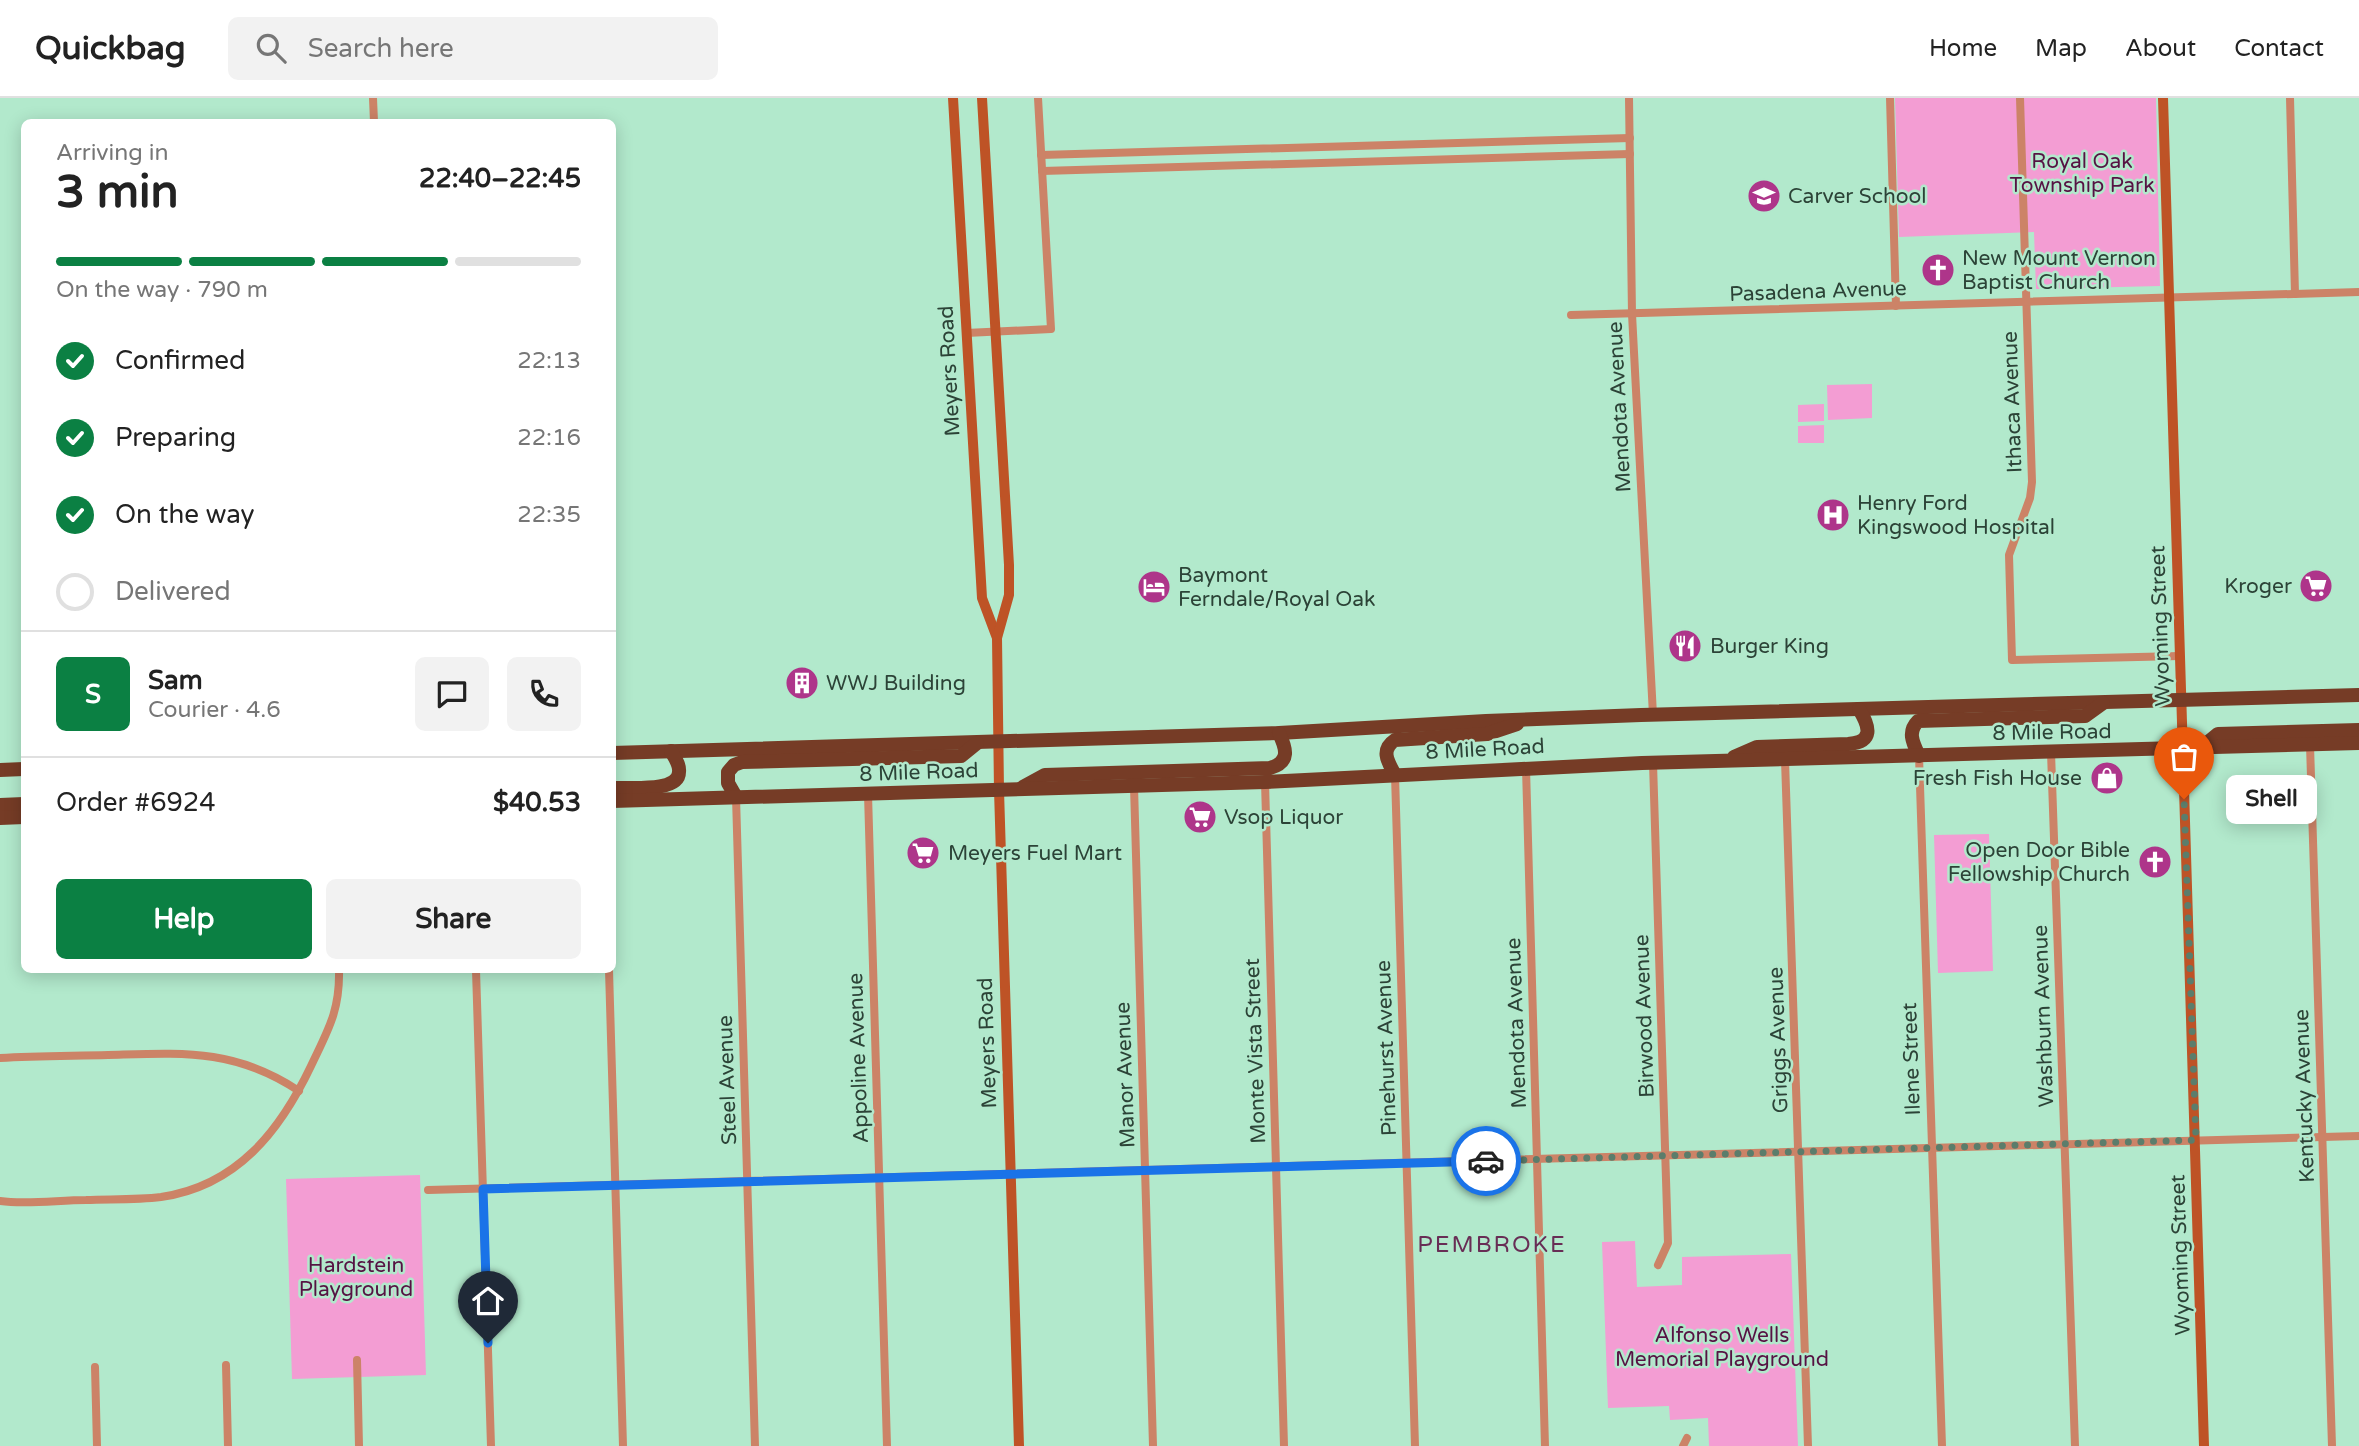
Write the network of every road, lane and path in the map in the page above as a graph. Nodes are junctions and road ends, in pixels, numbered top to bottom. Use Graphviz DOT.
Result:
graph roads {
  1 [pos="373,98"];
  2 [pos="953,98"];
  3 [pos="982,98"];
  4 [pos="1038,98"];
  5 [pos="1629,98"];
  6 [pos="1889,98"];
  7 [pos="2020,98"];
  8 [pos="2163,98"];
  9 [pos="2290,98"];
  10 [pos="373,119"];
  11 [pos="1630,138"];
  12 [pos="1509,142"];
  13 [pos="1414,144"];
  14 [pos="1320,147"];
  15 [pos="1143,153"];
  16 [pos="1630,154"];
  17 [pos="1041,155"];
  18 [pos="1509,157"];
  19 [pos="1415,160"];
  20 [pos="1321,162"];
  21 [pos="1143,168"];
  22 [pos="1042,171"];
  23 [pos="2359,292"];
  24 [pos="2295,294"];
  25 [pos="2169,299"];
  26 [pos="2026,303"];
  27 [pos="1896,306"];
  28 [pos="1632,314"];
  29 [pos="1571,315"];
  30 [pos="996,331"];
  31 [pos="966,333"];
  32 [pos="996,638"];
  33 [pos="2180,656"];
  34 [pos="2359,695"];
  35 [pos="2181,700"];
  36 [pos="2104,703"];
  37 [pos="1859,709"];
  38 [pos="1653,715"];
  39 [pos="1531,719"];
  40 [pos="2359,730"];
  41 [pos="1279,733"];
  42 [pos="999,742"];
  43 [pos="977,743"];
  44 [pos="2359,743"];
  45 [pos="2310,745"];
  46 [pos="2201,748"];
  47 [pos="2182,749"];
  48 [pos="671,751"];
  49 [pos="2052,752"];
  50 [pos="616,753"];
  51 [pos="1919,756"];
  52 [pos="1785,760"];
  53 [pos="1726,761"];
  54 [pos="1653,763"];
  55 [pos="1526,768"];
  56 [pos="21,769"];
  57 [pos="0,770"];
  58 [pos="1395,775"];
  59 [pos="1265,782"];
  60 [pos="1134,786"];
  61 [pos="616,788"];
  62 [pos="999,790"];
  63 [pos="1018,790"];
  64 [pos="868,794"];
  65 [pos="736,797"];
  66 [pos="616,801"];
  67 [pos="21,804"];
  68 [pos="0,805"];
  69 [pos="21,817"];
  70 [pos="0,818"];
  71 [pos="339,973"];
  72 [pos="476,973"];
  73 [pos="609,973"];
  74 [pos="0,1058"];
  75 [pos="299,1091"];
  76 [pos="2359,1136"];
  77 [pos="2323,1138"];
  78 [pos="2196,1140"];
  79 [pos="2064,1143"];
  80 [pos="1931,1149"];
  81 [pos="1799,1151"];
  82 [pos="1665,1157"];
  83 [pos="1537,1160"];
  84 [pos="1408,1163"];
  85 [pos="1275,1167"];
  86 [pos="1145,1170"];
  87 [pos="1011,1174"];
  88 [pos="879,1177"];
  89 [pos="747,1181"];
  90 [pos="615,1185"];
  91 [pos="483,1189"];
  92 [pos="428,1190"];
  93 [pos="0,1201"];
  94 [pos="1658,1265"];
  95 [pos="357,1360"];
  96 [pos="226,1365"];
  97 [pos="95,1367"];
  98 [pos="97,1446"];
  99 [pos="228,1446"];
  100 [pos="359,1446"];
  101 [pos="491,1446"];
  102 [pos="623,1446"];
  103 [pos="755,1446"];
  104 [pos="887,1446"];
  105 [pos="1019,1446"];
  106 [pos="1153,1446"];
  107 [pos="1284,1446"];
  108 [pos="1415,1446"];
  109 [pos="1545,1446"];
  110 [pos="1808,1446"];
  111 [pos="1941,1446"];
  112 [pos="2075,1446"];
  113 [pos="2204,1446"];
  114 [pos="2332,1446"];
  1 -- 10 [label="street"];
  2 -- 31 [label="street, Meyers Road"];
  3 -- 30 [label="street, Meyers Road"];
  4 -- 17 [label="street"];
  5 -- 11 [label="street, Mendota Avenue"];
  6 -- 27 [label="street"];
  7 -- 26 [label="street, Ithaca Avenue"];
  8 -- 25 [label="street, Wyoming Street"];
  9 -- 24 [label="street"];
  11 -- 12 [label="street"];
  11 -- 16 [label="street, Mendota Avenue"];
  12 -- 13 [label="street"];
  12 -- 18 [label="street"];
  13 -- 14 [label="street"];
  13 -- 19 [label="street"];
  14 -- 15 [label="street"];
  14 -- 20 [label="street"];
  15 -- 17 [label="street"];
  15 -- 21 [label="street"];
  16 -- 18 [label="street"];
  16 -- 28 [label="street, Mendota Avenue"];
  17 -- 22 [label="street"];
  18 -- 19 [label="street"];
  19 -- 20 [label="street"];
  20 -- 21 [label="street"];
  21 -- 22 [label="street"];
  22 -- 30 [label="street"];
  23 -- 24 [label="street, Pasadena Avenue"];
  24 -- 25 [label="street, Pasadena Avenue"];
  25 -- 26 [label="street, Pasadena Avenue"];
  25 -- 33 [label="street, Wyoming Street"];
  26 -- 27 [label="street, Pasadena Avenue"];
  26 -- 33 [label="street, Ithaca Avenue"];
  27 -- 28 [label="street, Pasadena Avenue"];
  28 -- 29 [label="street, Pasadena Avenue"];
  28 -- 38 [label="street, Mendota Avenue"];
  30 -- 31 [label="street"];
  30 -- 32 [label="street, Meyers Road"];
  31 -- 32 [label="street, Meyers Road"];
  32 -- 42 [label="street, Meyers Road"];
  33 -- 35 [label="street, Wyoming Street"];
  34 -- 35 [label="highway, 8 Mile Road"];
  35 -- 36 [label="highway, 8 Mile Road"];
  35 -- 47 [label="street, Wyoming Street"];
  36 -- 37 [label="highway, 8 Mile Road"];
  36 -- 51 [label="highway"];
  37 -- 38 [label="highway, 8 Mile Road"];
  37 -- 53 [label="highway"];
  38 -- 39 [label="highway, 8 Mile Road"];
  39 -- 41 [label="highway, 8 Mile Road"];
  39 -- 58 [label="highway"];
  40 -- 46 [label="highway"];
  41 -- 42 [label="highway, 8 Mile Road"];
  41 -- 63 [label="highway"];
  42 -- 43 [label="highway, 8 Mile Road"];
  42 -- 62 [label="street, Meyers Road"];
  43 -- 48 [label="highway, 8 Mile Road"];
  43 -- 65 [label="highway"];
  44 -- 45 [label="highway, 8 Mile Road"];
  45 -- 46 [label="highway, 8 Mile Road"];
  45 -- 77 [label="street, Kentucky Avenue"];
  46 -- 47 [label="highway, 8 Mile Road"];
  47 -- 49 [label="highway, 8 Mile Road"];
  47 -- 78 [label="street, Wyoming Street"];
  48 -- 50 [label="highway, 8 Mile Road"];
  48 -- 61 [label="highway"];
  49 -- 51 [label="highway, 8 Mile Road"];
  49 -- 79 [label="street, Washburn Avenue"];
  51 -- 52 [label="highway, 8 Mile Road"];
  51 -- 80 [label="street, Ilene Street"];
  52 -- 53 [label="highway, 8 Mile Road"];
  52 -- 81 [label="street, Griggs Avenue"];
  53 -- 54 [label="highway, 8 Mile Road"];
  54 -- 55 [label="highway, 8 Mile Road"];
  54 -- 82 [label="street, Birwood Avenue"];
  55 -- 58 [label="highway, 8 Mile Road"];
  55 -- 83 [label="street, Mendota Avenue"];
  56 -- 57 [label="highway"];
  58 -- 59 [label="highway, 8 Mile Road"];
  58 -- 84 [label="street, Pinehurst Avenue"];
  59 -- 60 [label="highway, 8 Mile Road"];
  59 -- 85 [label="street, Monte Vista Street"];
  60 -- 63 [label="highway, 8 Mile Road"];
  60 -- 86 [label="street, Manor Avenue"];
  62 -- 63 [label="highway, 8 Mile Road"];
  62 -- 64 [label="highway, 8 Mile Road"];
  62 -- 87 [label="street, Meyers Road"];
  64 -- 65 [label="highway, 8 Mile Road"];
  64 -- 88 [label="street, Appoline Avenue"];
  65 -- 66 [label="highway, 8 Mile Road"];
  65 -- 89 [label="street, Steel Avenue"];
  67 -- 68 [label="highway"];
  69 -- 70 [label="highway"];
  71 -- 75 [label="street"];
  72 -- 91 [label="street"];
  73 -- 90 [label="street"];
  74 -- 75 [label="street"];
  75 -- 93 [label="street"];
  76 -- 77 [label="street"];
  77 -- 78 [label="street"];
  77 -- 114 [label="street, Kentucky Avenue"];
  78 -- 79 [label="street"];
  78 -- 113 [label="street, Wyoming Street"];
  79 -- 80 [label="street"];
  79 -- 112 [label="street, Washburn Avenue"];
  80 -- 81 [label="street"];
  80 -- 111 [label="street, Ilene Street"];
  81 -- 82 [label="street"];
  81 -- 110 [label="street, Griggs Avenue"];
  82 -- 83 [label="street"];
  82 -- 94 [label="street, Birwood Avenue"];
  83 -- 84 [label="street"];
  83 -- 109 [label="street, Mendota Avenue"];
  84 -- 85 [label="street"];
  84 -- 108 [label="street, Pinehurst Avenue"];
  85 -- 86 [label="street"];
  85 -- 107 [label="street, Monte Vista Street"];
  86 -- 87 [label="street"];
  86 -- 106 [label="street, Manor Avenue"];
  87 -- 88 [label="street"];
  87 -- 105 [label="street, Meyers Road"];
  88 -- 89 [label="street"];
  88 -- 104 [label="street, Appoline Avenue"];
  89 -- 90 [label="street"];
  89 -- 103 [label="street, Steel Avenue"];
  90 -- 91 [label="street"];
  90 -- 102 [label="street"];
  91 -- 92 [label="street"];
  91 -- 101 [label="street"];
  95 -- 100 [label="street"];
  96 -- 99 [label="street"];
  97 -- 98 [label="street"];
}
